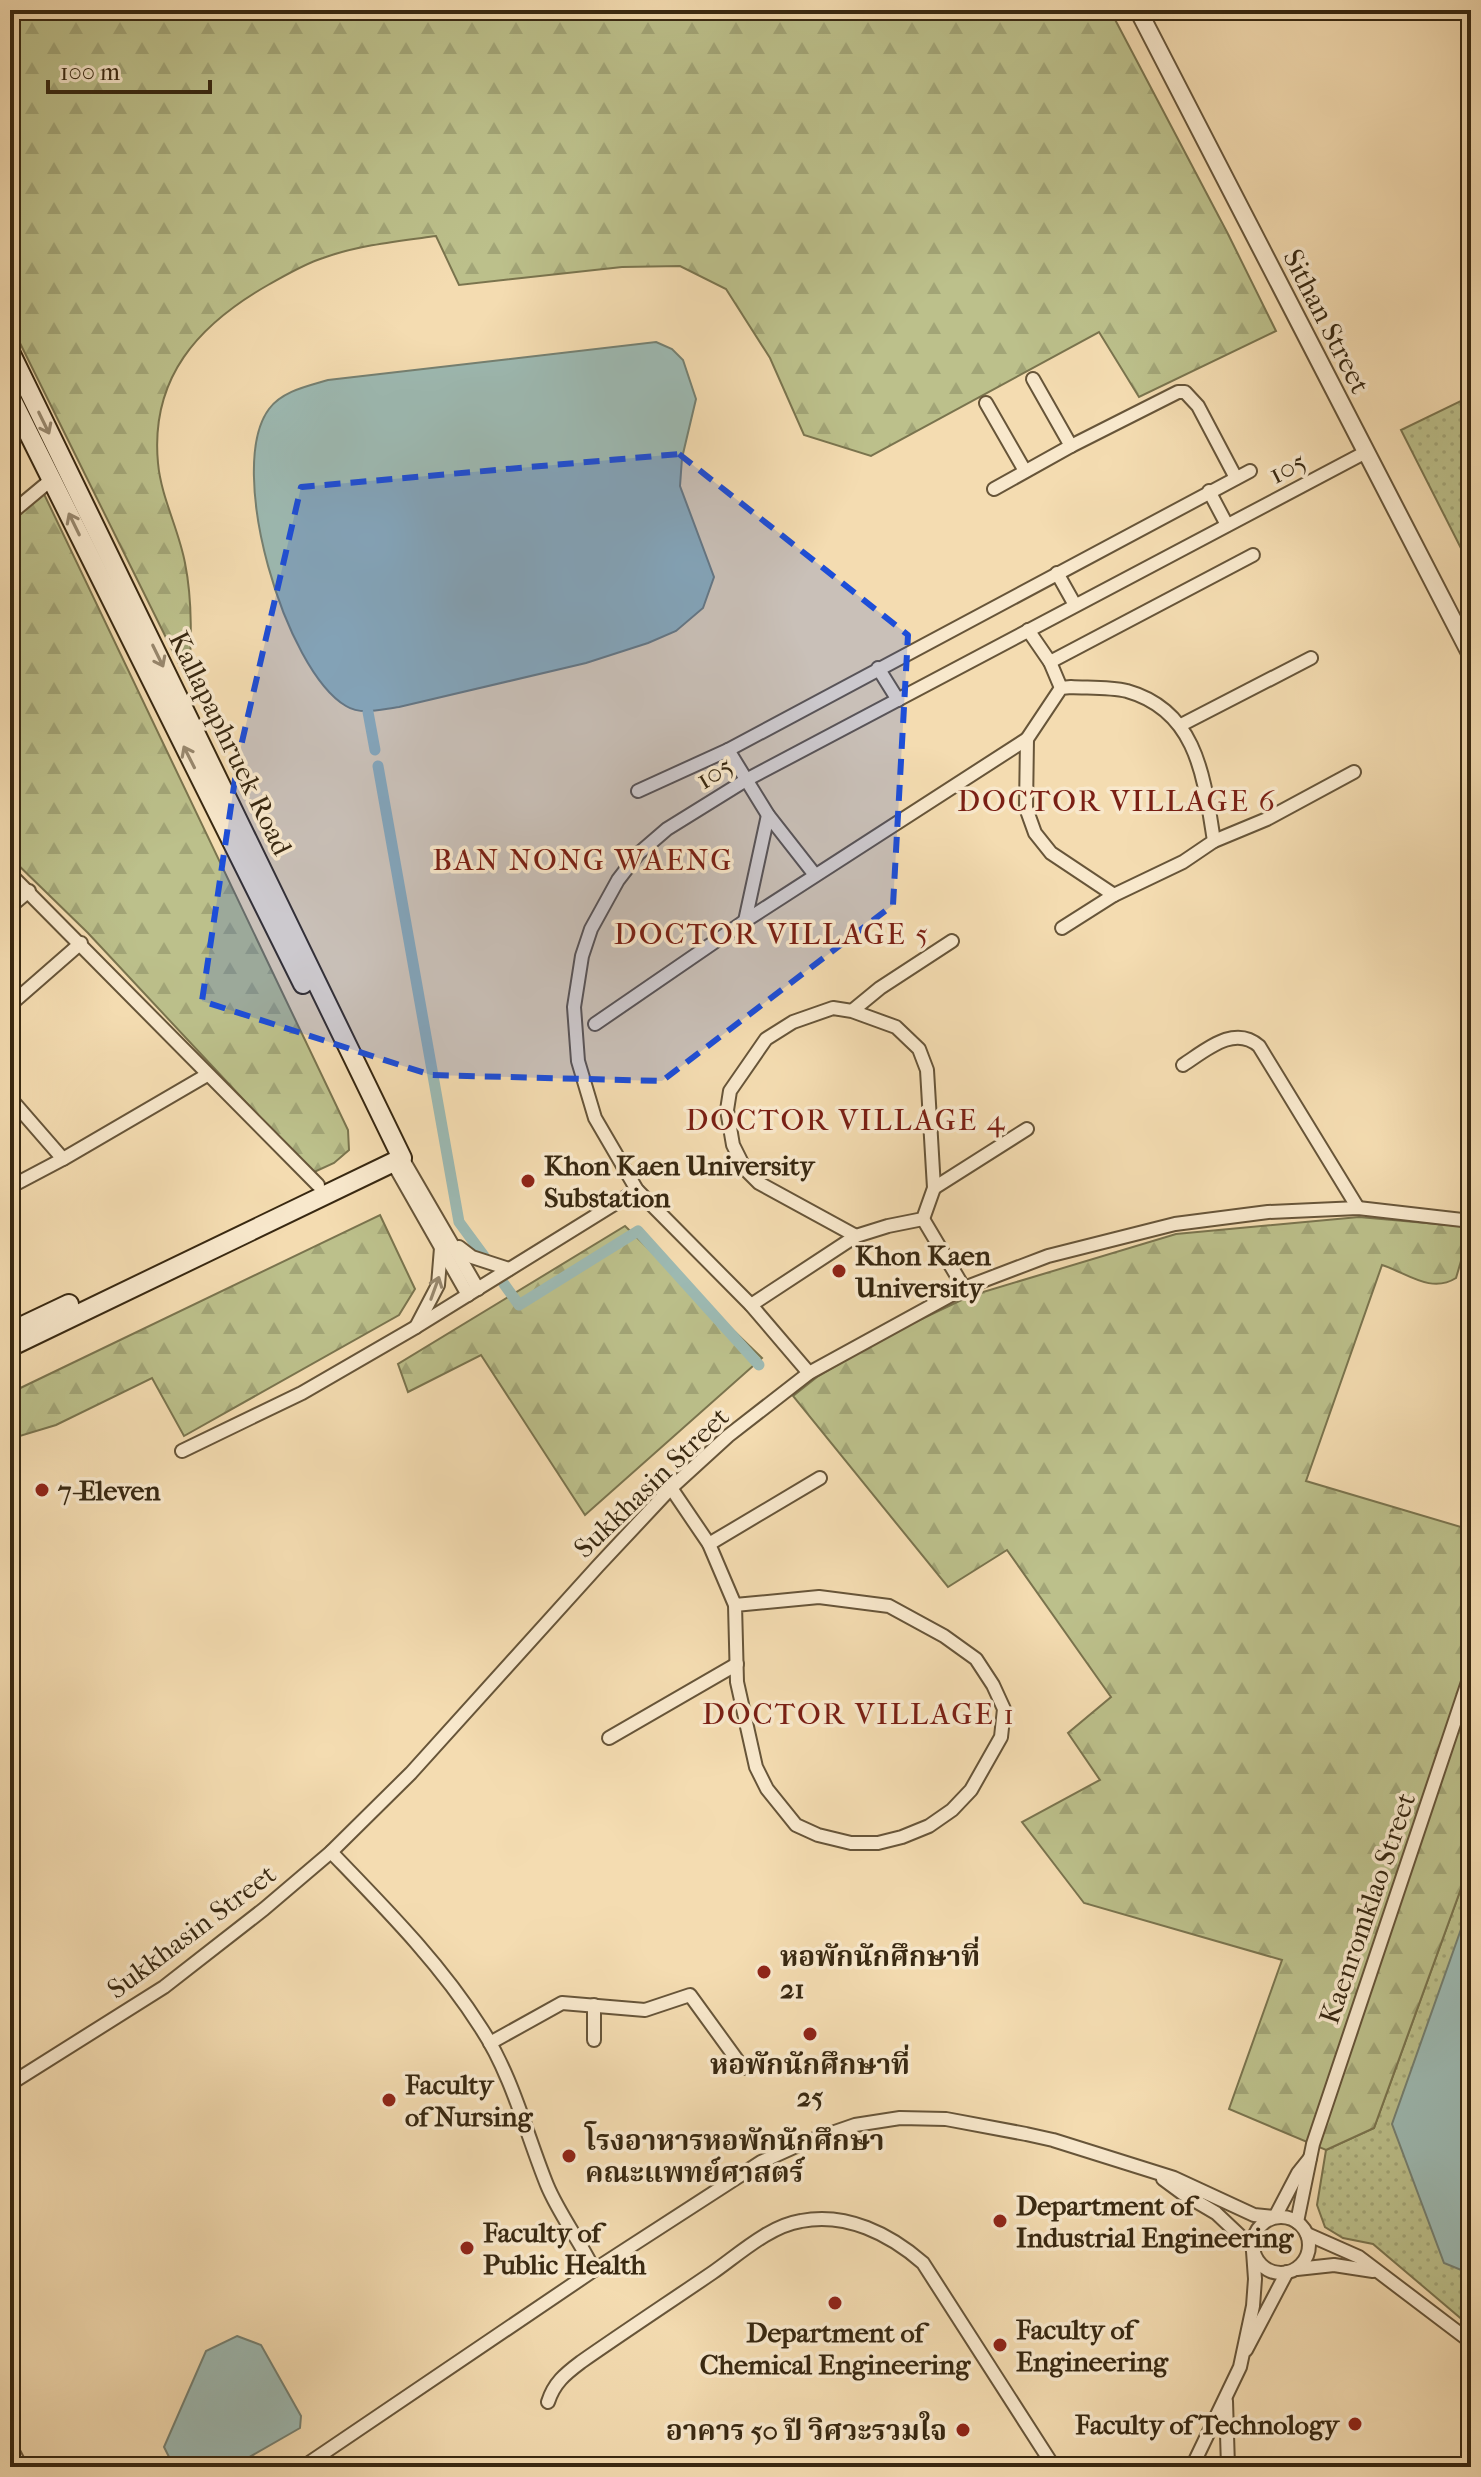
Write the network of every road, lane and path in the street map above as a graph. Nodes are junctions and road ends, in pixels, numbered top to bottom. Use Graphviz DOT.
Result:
graph roads {
  1 [pos="1138,10"];
  2 [pos="10,352"];
  3 [pos="1033,379"];
  4 [pos="10,396"];
  5 [pos="986,403"];
  6 [pos="1071,446"];
  7 [pos="1366,452"];
  8 [pos="1025,471"];
  9 [pos="1250,471"];
  10 [pos="1236,478"];
  11 [pos="52,479"];
  12 [pos="994,489"];
  13 [pos="1209,491"];
  14 [pos="10,514"];
  15 [pos="1227,525"];
  16 [pos="1253,555"];
  17 [pos="1057,573"];
  18 [pos="1075,605"];
  19 [pos="128,614"];
  20 [pos="1028,630"];
  21 [pos="1471,655"];
  22 [pos="1311,658"];
  23 [pos="1050,662"];
  24 [pos="878,668"];
  25 [pos="1061,688"];
  26 [pos="898,700"];
  27 [pos="1181,725"];
  28 [pos="1027,739"];
  29 [pos="728,750"];
  30 [pos="1354,772"];
  31 [pos="746,780"];
  32 [pos="638,791"];
  33 [pos="768,815"];
  34 [pos="1214,841"];
  35 [pos="10,874"];
  36 [pos="815,875"];
  37 [pos="29,891"];
  38 [pos="1114,895"];
  39 [pos="10,907"];
  40 [pos="745,921"];
  41 [pos="1062,928"];
  42 [pos="952,941"];
  43 [pos="81,943"];
  44 [pos="10,1005"];
  45 [pos="852,1011"];
  46 [pos="595,1024"];
  47 [pos="1183,1065"];
  48 [pos="207,1075"];
  49 [pos="11,1102"];
  50 [pos="1027,1129"];
  51 [pos="395,1155"];
  52 [pos="63,1159"];
  53 [pos="318,1185"];
  54 [pos="10,1187"];
  55 [pos="934,1188"];
  56 [pos="637,1190"];
  57 [pos="1358,1208"];
  58 [pos="923,1219"];
  59 [pos="1471,1221"];
  60 [pos="856,1236"];
  61 [pos="446,1242"];
  62 [pos="509,1269"];
  63 [pos="964,1288"];
  64 [pos="473,1292"];
  65 [pos="751,1305"];
  66 [pos="416,1327"];
  67 [pos="10,1332"];
  68 [pos="10,1347"];
  69 [pos="809,1373"];
  70 [pos="182,1451"];
  71 [pos="820,1478"];
  72 [pos="671,1488"];
  73 [pos="709,1544"];
  74 [pos="735,1605"];
  75 [pos="737,1664"];
  76 [pos="1471,1673"];
  77 [pos="609,1738"];
  78 [pos="331,1852"];
  79 [pos="594,2005"];
  80 [pos="594,2040"];
  81 [pos="490,2043"];
  82 [pos="743,2068"];
  83 [pos="10,2084"];
  84 [pos="1310,2158"];
  85 [pos="1157,2174"];
  86 [pos="1275,2217"];
  87 [pos="1297,2222"];
  88 [pos="1307,2234"];
  89 [pos="1253,2249"];
  90 [pos="594,2270"];
  91 [pos="1291,2271"];
  92 [pos="1380,2272"];
  93 [pos="1471,2342"];
  94 [pos="1242,2357"];
  95 [pos="1226,2398"];
  96 [pos="548,2402"];
  97 [pos="10,2446"];
  98 [pos="21,2467"];
  99 [pos="303,2467"];
  100 [pos="1054,2467"];
  101 [pos="1192,2467"];
  102 [pos="1228,2467"];
  1 -- 7 [label="street, Sithan Street"];
  2 -- 19 [label="main road, Kallapaphruek Road, one-way"];
  3 -- 6 [label="street"];
  4 -- 11 [label="main road, Kallapaphruek Road"];
  5 -- 8 [label="street"];
  6 -- 8 [label="street"];
  6 -- 10 [label="street"];
  7 -- 15 [label="street, 105"];
  7 -- 21 [label="street, Sithan Street"];
  8 -- 12 [label="street"];
  9 -- 10 [label="street"];
  10 -- 13 [label="street"];
  11 -- 14 [label="street"];
  19 -- 11 [label="main road, Kallapaphruek Road, one-way"];
  13 -- 15 [label="street"];
  13 -- 17 [label="street"];
  15 -- 18 [label="street, 105"];
  16 -- 23 [label="street"];
  17 -- 18 [label="street"];
  17 -- 24 [label="street"];
  18 -- 20 [label="street, 105"];
  19 -- 51 [label="main road, Kallapaphruek Road"];
  20 -- 23 [label="street"];
  20 -- 26 [label="street, 105"];
  22 -- 27 [label="street"];
  23 -- 25 [label="street"];
  24 -- 26 [label="street"];
  24 -- 29 [label="street"];
  25 -- 27 [label="street"];
  25 -- 28 [label="street"];
  26 -- 31 [label="street, 105"];
  27 -- 34 [label="street"];
  28 -- 36 [label="street"];
  28 -- 38 [label="street"];
  29 -- 31 [label="street"];
  29 -- 32 [label="street"];
  30 -- 34 [label="street"];
  31 -- 33 [label="street"];
  31 -- 56 [label="street, 105"];
  33 -- 36 [label="street"];
  33 -- 40 [label="street"];
  34 -- 38 [label="street"];
  35 -- 37 [label="street"];
  36 -- 40 [label="street"];
  37 -- 39 [label="street"];
  37 -- 43 [label="street"];
  38 -- 41 [label="street"];
  40 -- 46 [label="street"];
  42 -- 45 [label="street"];
  43 -- 44 [label="street"];
  43 -- 48 [label="street"];
  45 -- 55 [label="street"];
  45 -- 60 [label="street"];
  47 -- 57 [label="street"];
  48 -- 52 [label="street"];
  48 -- 53 [label="street"];
  49 -- 52 [label="street"];
  50 -- 55 [label="street"];
  51 -- 53 [label="main road"];
  51 -- 61 [label="street"];
  51 -- 68 [label="main road"];
  52 -- 54 [label="street"];
  53 -- 67 [label="main road"];
  55 -- 58 [label="street"];
  56 -- 62 [label="street"];
  56 -- 65 [label="street, 105"];
  57 -- 59 [label="street, Sukkhasin Street"];
  57 -- 63 [label="street, Sukkhasin Street"];
  58 -- 60 [label="street"];
  58 -- 63 [label="street"];
  60 -- 65 [label="street"];
  61 -- 62 [label="street"];
  61 -- 64 [label="street"];
  66 -- 61 [label="street, one-way"];
  62 -- 64 [label="street"];
  63 -- 69 [label="street, Sukkhasin Street"];
  64 -- 66 [label="street"];
  65 -- 69 [label="street, 105"];
  66 -- 70 [label="street"];
  69 -- 72 [label="street, Sukkhasin Street"];
  71 -- 73 [label="street"];
  72 -- 73 [label="street"];
  72 -- 78 [label="street, Sukkhasin Street"];
  73 -- 74 [label="street"];
  74 -- 75 [label="street"];
  74 -- 75 [label="street"];
  75 -- 77 [label="street"];
  76 -- 84 [label="street, Kaenromklao Street"];
  78 -- 81 [label="street"];
  78 -- 83 [label="street, Sukkhasin Street"];
  79 -- 80 [label="street"];
  79 -- 81 [label="street"];
  79 -- 82 [label="street"];
  81 -- 90 [label="street"];
  84 -- 86 [label="street"];
  84 -- 87 [label="street, Kaenromklao Street"];
  85 -- 86 [label="street"];
  85 -- 89 [label="street"];
  85 -- 90 [label="street"];
  86 -- 87 [label="street"];
  86 -- 89 [label="street"];
  87 -- 88 [label="street"];
  88 -- 91 [label="street"];
  88 -- 92 [label="street"];
  89 -- 91 [label="street"];
  89 -- 94 [label="street"];
  90 -- 99 [label="street"];
  91 -- 92 [label="street"];
  91 -- 94 [label="street"];
  92 -- 93 [label="street"];
  94 -- 95 [label="street"];
  95 -- 101 [label="street"];
  95 -- 102 [label="street"];
  96 -- 100 [label="street"];
  97 -- 98 [label="street"];
}
